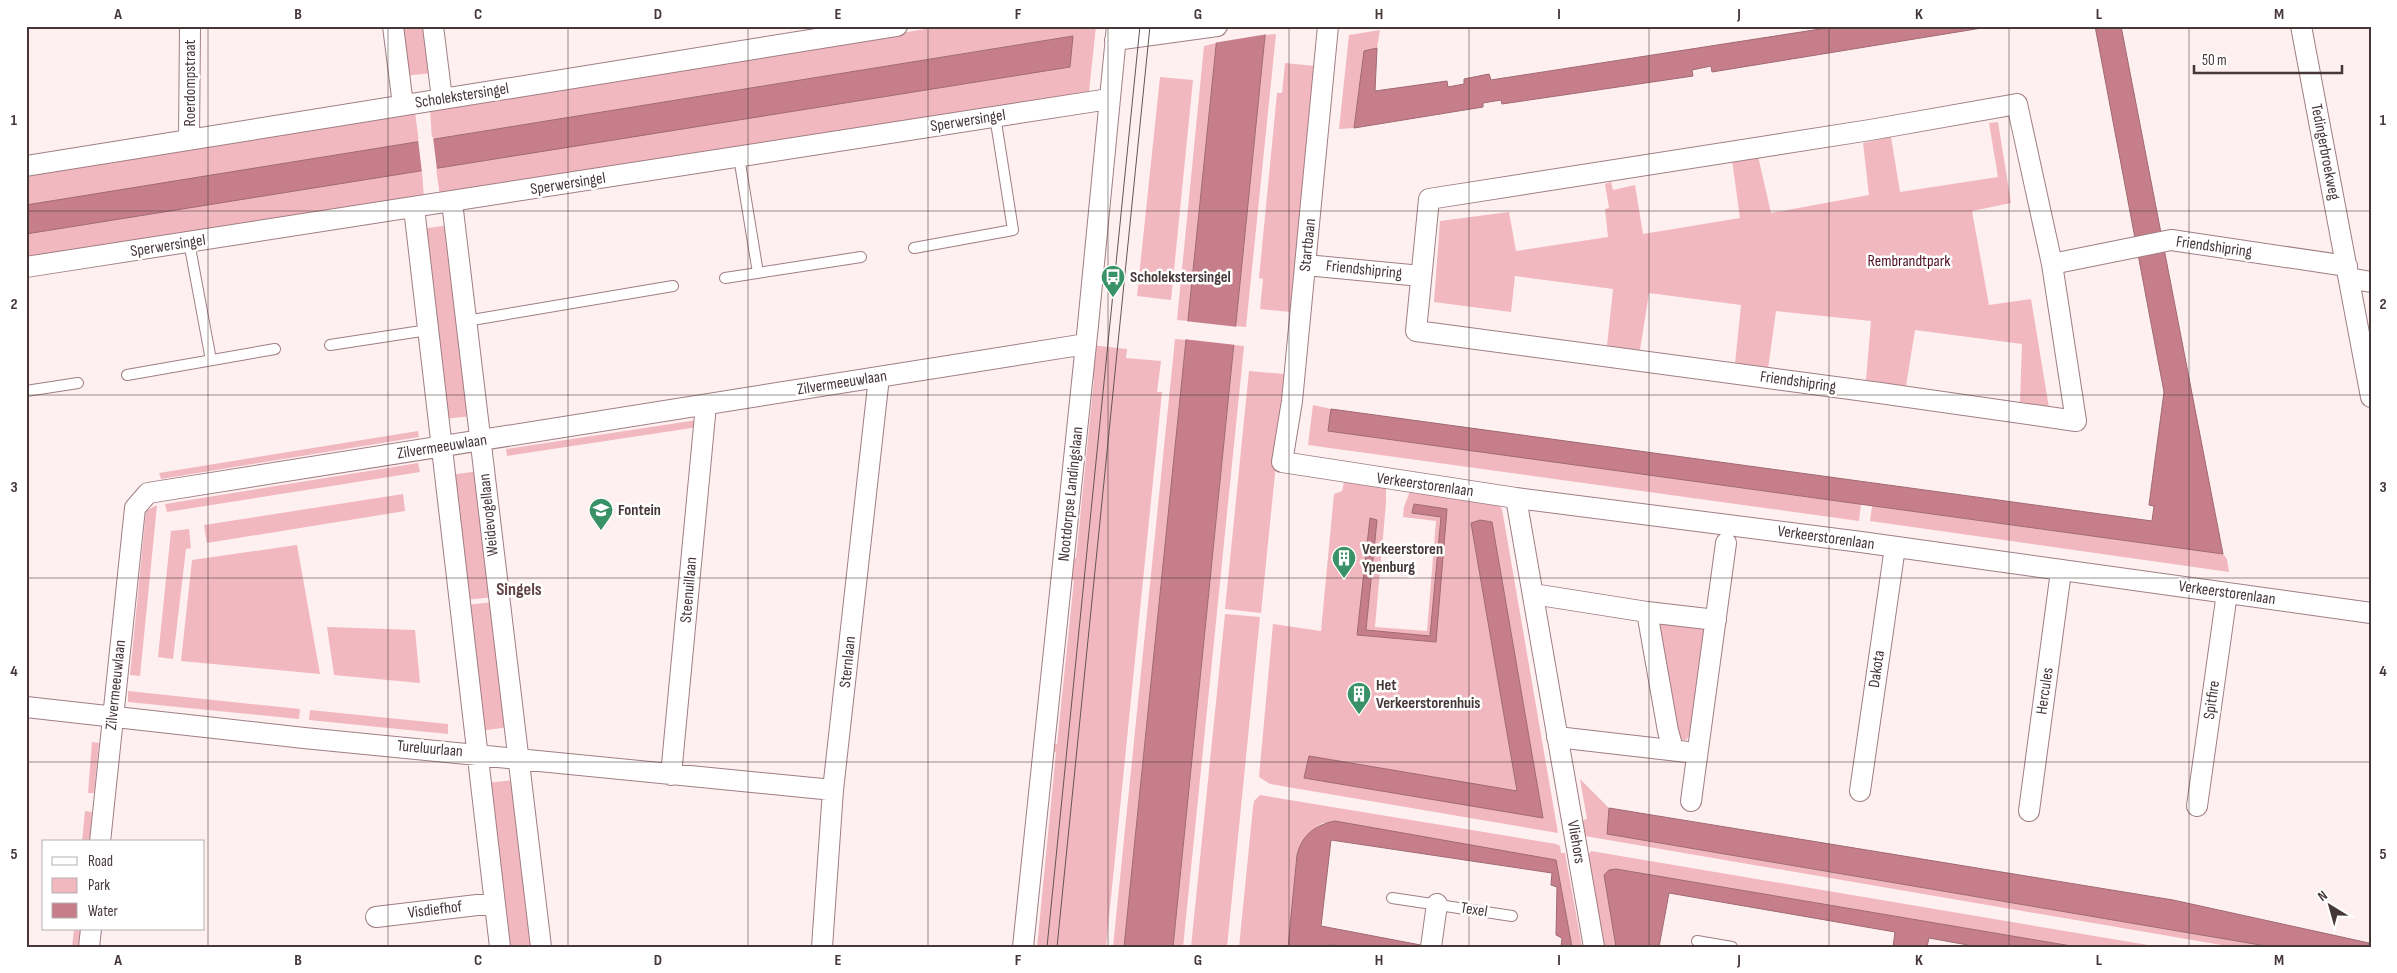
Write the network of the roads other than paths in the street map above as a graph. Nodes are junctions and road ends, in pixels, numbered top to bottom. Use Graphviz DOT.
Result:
graph roads {
  1 [pos="190,26"];
  2 [pos="393,26"];
  3 [pos="433,26"];
  4 [pos="897,26"];
  5 [pos="1218,26"];
  6 [pos="1328,26"];
  7 [pos="2301,26"];
  8 [pos="1116,33"];
  9 [pos="442,99"];
  10 [pos="1109,99"];
  11 [pos="403,105"];
  12 [pos="995,116"];
  13 [pos="189,139"];
  14 [pos="739,157"];
  15 [pos="26,166"];
  16 [pos="452,202"];
  17 [pos="414,208"];
  18 [pos="189,242"];
  19 [pos="914,248"];
  20 [pos="861,257"];
  21 [pos="2052,264"];
  22 [pos="1306,265"];
  23 [pos="26,267"];
  24 [pos="2348,272"];
  25 [pos="758,273"];
  26 [pos="1421,276"];
  27 [pos="725,278"];
  28 [pos="2371,282"];
  29 [pos="673,286"];
  30 [pos="466,321"];
  31 [pos="428,330"];
  32 [pos="1086,344"];
  33 [pos="330,345"];
  34 [pos="275,349"];
  35 [pos="211,360"];
  36 [pos="127,374"];
  37 [pos="879,377"];
  38 [pos="78,383"];
  39 [pos="26,391"];
  40 [pos="2371,398"];
  41 [pos="706,405"];
  42 [pos="481,442"];
  43 [pos="442,447"];
  44 [pos="1282,462"];
  45 [pos="1516,498"];
  46 [pos="1726,543"];
  47 [pos="1894,547"];
  48 [pos="2061,572"];
  49 [pos="2227,593"];
  50 [pos="1533,594"];
  51 [pos="1647,612"];
  52 [pos="2371,612"];
  53 [pos="1716,620"];
  54 [pos="26,707"];
  55 [pos="113,716"];
  56 [pos="1558,737"];
  57 [pos="1673,749"];
  58 [pos="477,753"];
  59 [pos="1696,753"];
  60 [pos="518,758"];
  61 [pos="671,774"];
  62 [pos="834,790"];
  63 [pos="1860,790"];
  64 [pos="1691,800"];
  65 [pos="2197,806"];
  66 [pos="2029,811"];
  67 [pos="100,840"];
  68 [pos="1392,898"];
  69 [pos="494,903"];
  70 [pos="1437,904"];
  71 [pos="1512,916"];
  72 [pos="376,917"];
  73 [pos="91,930"];
  74 [pos="1698,941"];
  75 [pos="1431,942"];
  76 [pos="89,947"];
  77 [pos="500,947"];
  78 [pos="541,947"];
  79 [pos="822,947"];
  80 [pos="1023,947"];
  81 [pos="1594,947"];
  82 [pos="1732,947"];
  1 -- 13 [label="street, Roerdompstraat"];
  2 -- 11 [label="street"];
  3 -- 9 [label="street"];
  4 -- 9 [label="street, Scholekstersingel"];
  5 -- 8 [label="street, Nootdorpse Landingslaan"];
  6 -- 22 [label="street, Startbaan"];
  7 -- 24 [label="street, Tedingerbroekweg"];
  8 -- 10 [label="street, Nootdorpse Landingslaan"];
  9 -- 11 [label="street, Scholekstersingel"];
  10 -- 12 [label="street, Sperwersingel"];
  10 -- 32 [label="street, Nootdorpse Landingslaan"];
  11 -- 13 [label="street, Scholekstersingel"];
  12 -- 14 [label="street, Sperwersingel"];
  12 -- 19 [label="lane"];
  13 -- 15 [label="street, Scholekstersingel"];
  14 -- 16 [label="street, Sperwersingel"];
  14 -- 25 [label="lane"];
  16 -- 17 [label="street, Sperwersingel"];
  16 -- 30 [label="street, Weidevogellaan"];
  17 -- 18 [label="street, Sperwersingel"];
  17 -- 31 [label="street"];
  18 -- 23 [label="street, Sperwersingel"];
  18 -- 35 [label="lane"];
  20 -- 25 [label="lane"];
  21 -- 24 [label="street, Friendshipring"];
  21 -- 26 [label="street, Friendshipring"];
  21 -- 26 [label="street, Friendshipring"];
  22 -- 26 [label="street, Friendshipring"];
  22 -- 44 [label="street, Startbaan"];
  24 -- 28 [label="street"];
  24 -- 40 [label="street, Tedingerbroekweg"];
  25 -- 27 [label="lane"];
  29 -- 30 [label="lane"];
  30 -- 42 [label="street, Weidevogellaan"];
  31 -- 33 [label="lane"];
  31 -- 43 [label="street"];
  32 -- 37 [label="street, Zilvermeeuwlaan"];
  32 -- 80 [label="street, Nootdorpse Landingslaan"];
  34 -- 35 [label="lane"];
  35 -- 36 [label="lane"];
  37 -- 41 [label="street, Zilvermeeuwlaan"];
  37 -- 62 [label="street, Sternlaan"];
  38 -- 39 [label="lane"];
  41 -- 42 [label="street, Zilvermeeuwlaan"];
  41 -- 61 [label="street, Steenuillaan"];
  42 -- 43 [label="street, Zilvermeeuwlaan"];
  42 -- 60 [label="street, Weidevogellaan"];
  43 -- 55 [label="street, Zilvermeeuwlaan"];
  43 -- 58 [label="street"];
  44 -- 45 [label="street, Verkeerstorenlaan"];
  45 -- 47 [label="street, Verkeerstorenlaan"];
  45 -- 50 [label="street, Vliehors"];
  46 -- 53 [label="street"];
  47 -- 48 [label="street, Verkeerstorenlaan"];
  47 -- 63 [label="street, Dakota"];
  48 -- 49 [label="street, Verkeerstorenlaan"];
  48 -- 66 [label="street, Hercules"];
  49 -- 52 [label="street, Verkeerstorenlaan"];
  49 -- 65 [label="street, Spitfire"];
  50 -- 51 [label="street"];
  50 -- 56 [label="street, Vliehors"];
  51 -- 53 [label="street"];
  51 -- 57 [label="street"];
  53 -- 59 [label="street"];
  54 -- 55 [label="street, Tureluurlaan"];
  55 -- 58 [label="street, Tureluurlaan"];
  55 -- 67 [label="street, Zilvermeeuwlaan"];
  56 -- 57 [label="street"];
  56 -- 81 [label="street, Vliehors"];
  57 -- 59 [label="street"];
  58 -- 60 [label="street, Tureluurlaan"];
  58 -- 69 [label="street"];
  59 -- 64 [label="street"];
  60 -- 61 [label="street, Tureluurlaan"];
  60 -- 78 [label="street, Weidevogellaan"];
  61 -- 62 [label="street, Tureluurlaan"];
  62 -- 79 [label="street, Sternlaan"];
  68 -- 70 [label="lane, Texel"];
  69 -- 72 [label="street, Visdiefhof"];
  69 -- 77 [label="street"];
  70 -- 71 [label="lane, Texel"];
  70 -- 75 [label="street, Texel"];
  73 -- 76 [label="street"];
  74 -- 82 [label="lane"];
}
